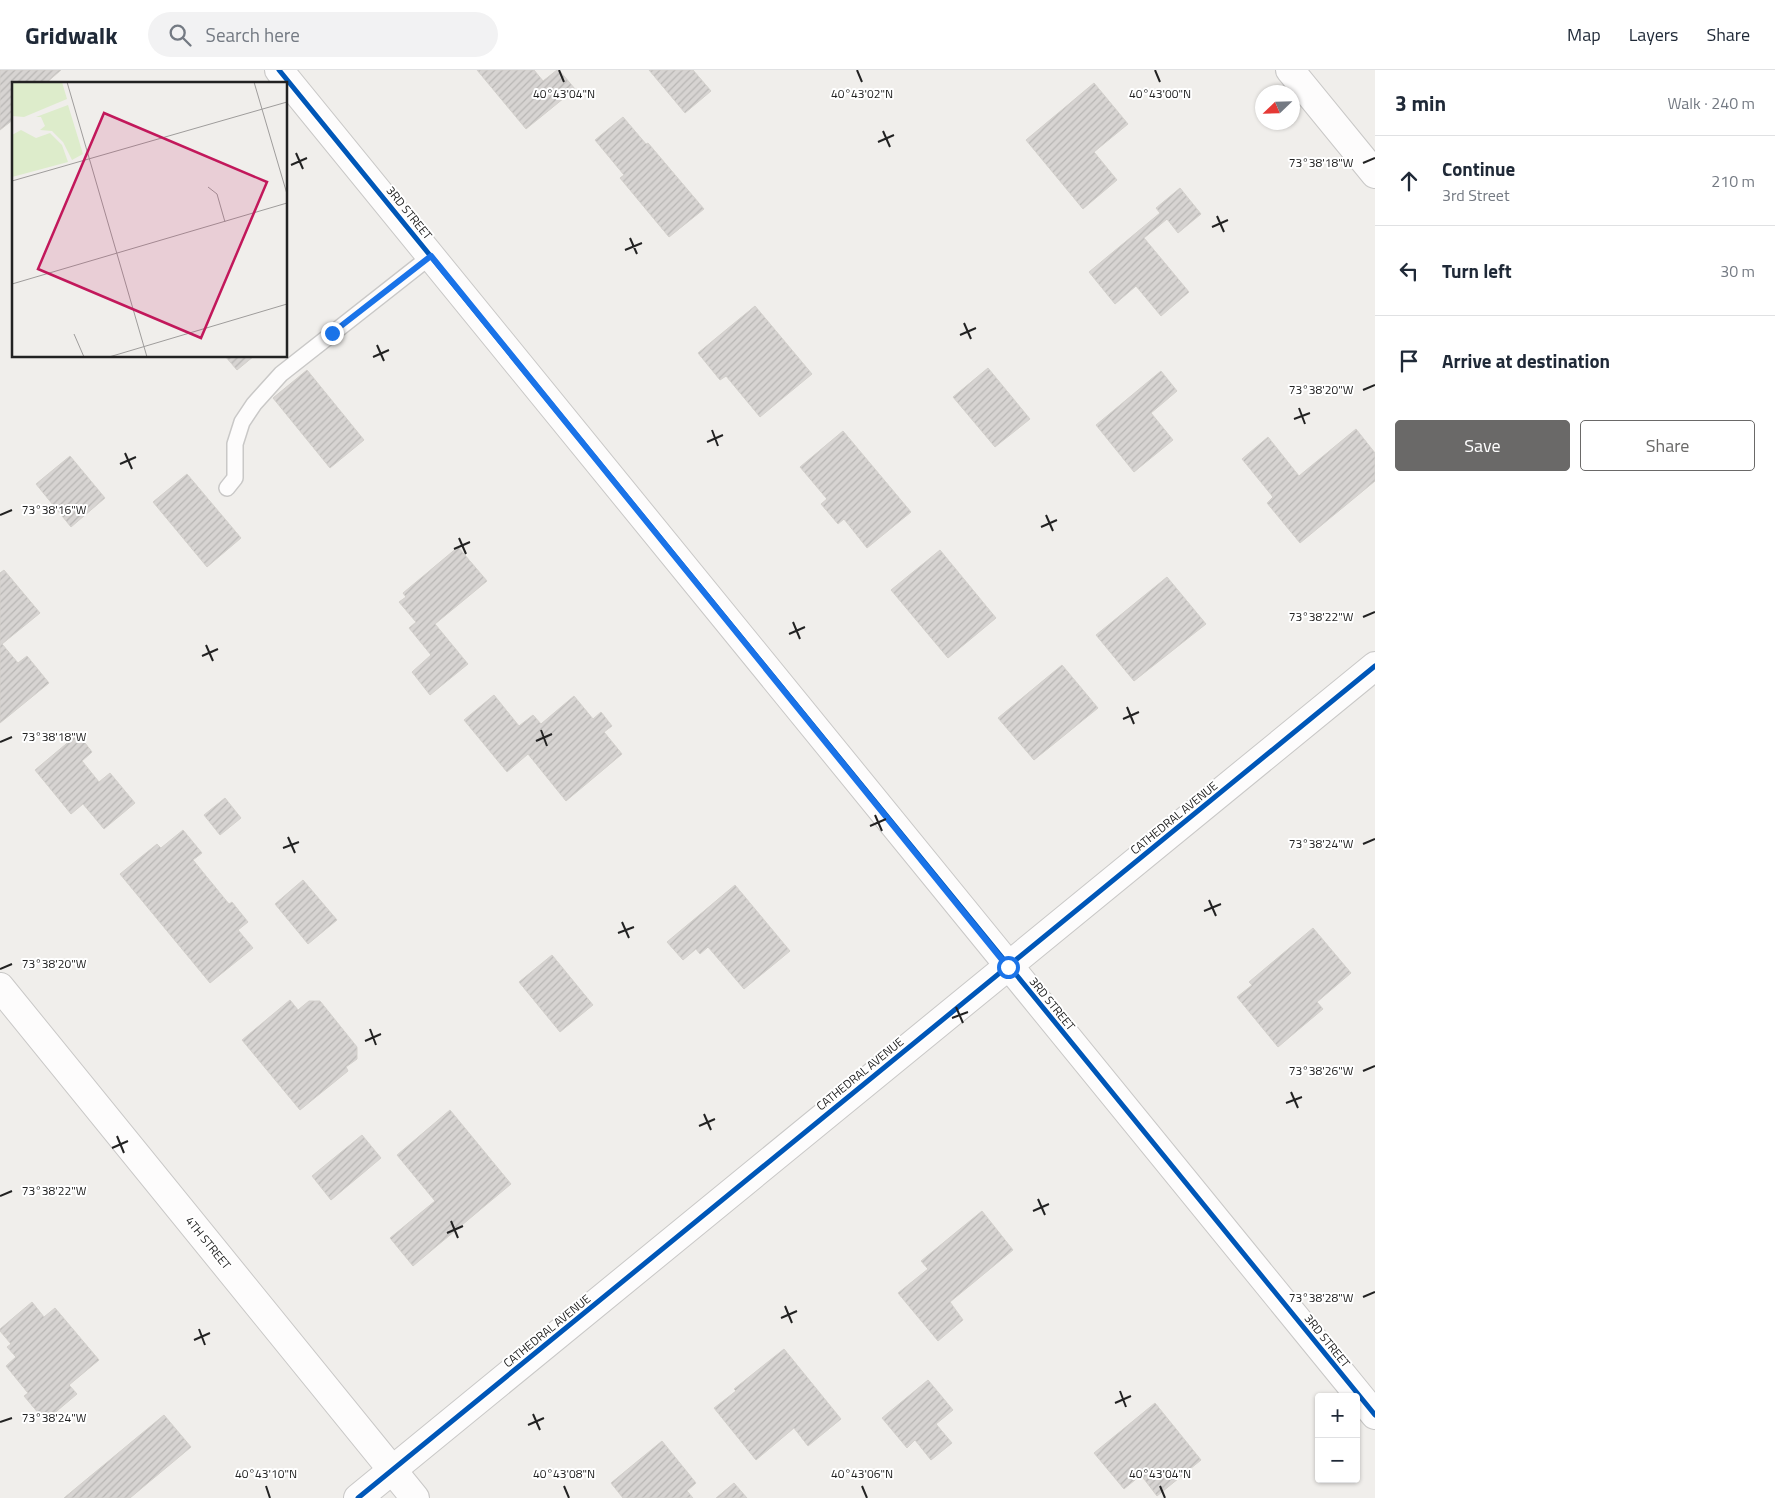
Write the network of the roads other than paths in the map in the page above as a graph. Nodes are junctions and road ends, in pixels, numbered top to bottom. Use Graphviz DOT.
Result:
graph roads {
  1 [pos="279,70"];
  2 [pos="1290,70"];
  3 [pos="1375,174"];
  4 [pos="431,256"];
  5 [pos="227,488"];
  6 [pos="1375,666"];
  7 [pos="1008,967"];
  8 [pos="0,987"];
  9 [pos="1375,1415"];
  10 [pos="392,1470"];
  11 [pos="358,1498"];
  12 [pos="415,1498"];
  1 -- 4 [label="street, 3RD STREET"];
  2 -- 3 [label="street"];
  4 -- 5 [label="lane"];
  4 -- 7 [label="street, 3RD STREET"];
  6 -- 7 [label="street, CATHEDRAL AVENUE"];
  7 -- 9 [label="street, 3RD STREET"];
  7 -- 10 [label="street, CATHEDRAL AVENUE"];
  8 -- 10 [label="street, 4TH STREET"];
  10 -- 11 [label="street, CATHEDRAL AVENUE"];
  10 -- 12 [label="street, 4TH STREET"];
}
